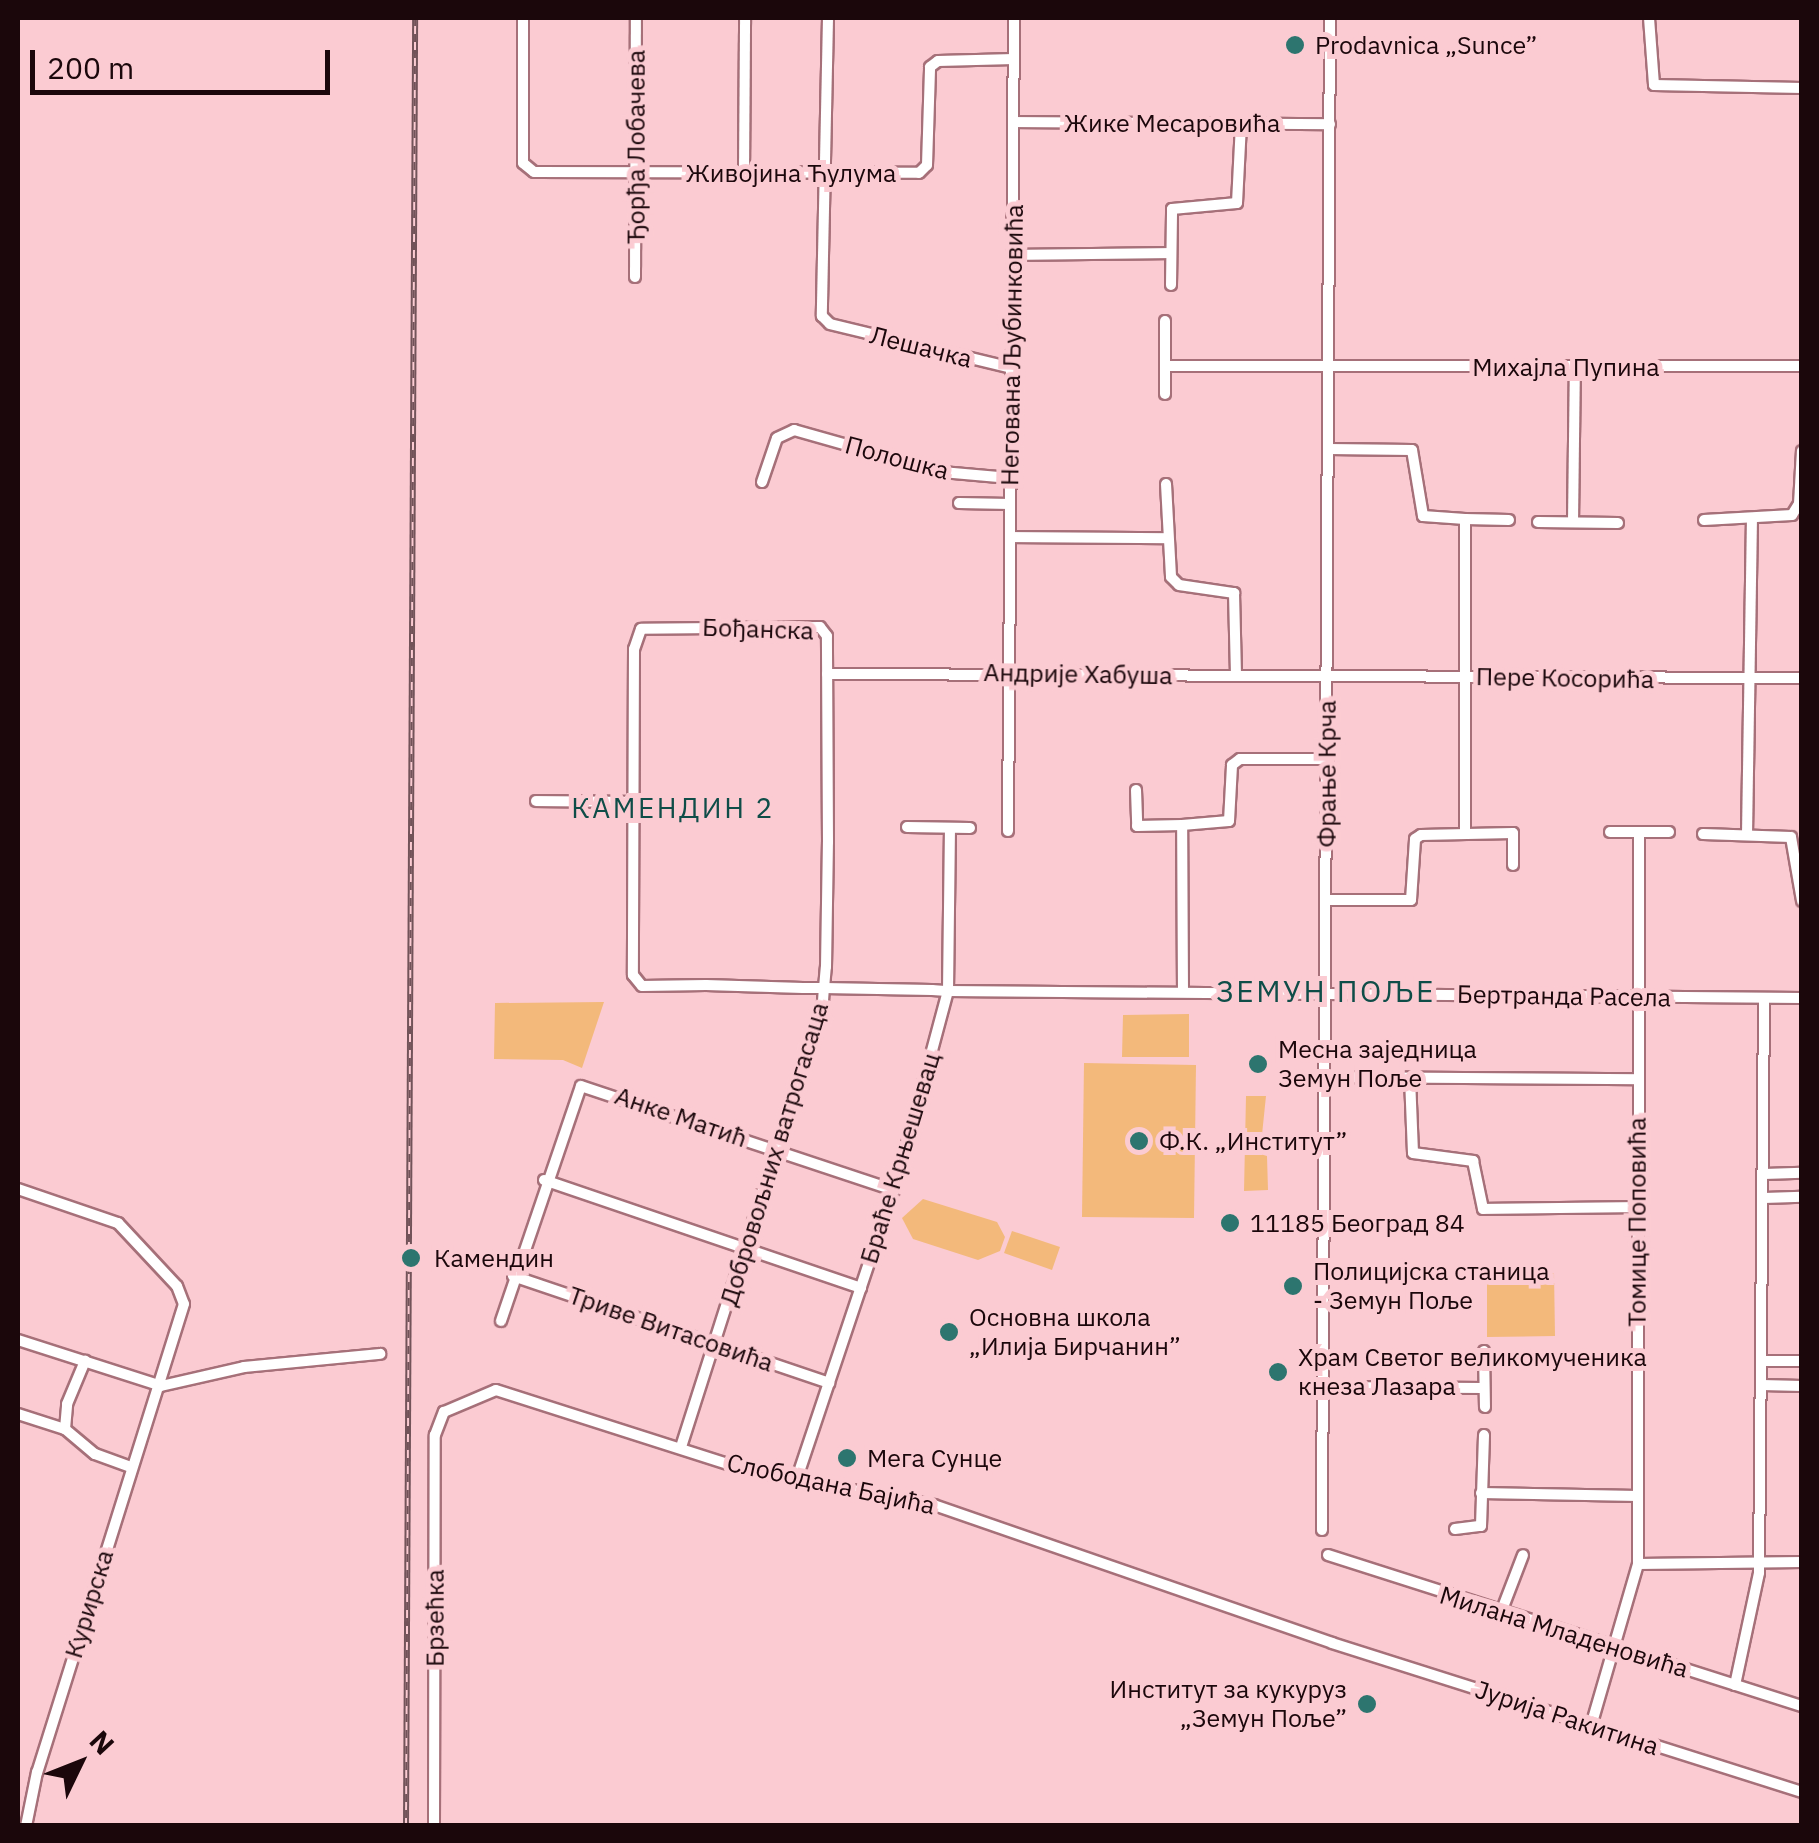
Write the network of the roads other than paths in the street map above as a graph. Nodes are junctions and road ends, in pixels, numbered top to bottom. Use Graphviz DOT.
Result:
graph roads {
  1 [pos="522,18"];
  2 [pos="636,18"];
  3 [pos="745,18"];
  4 [pos="828,18"];
  5 [pos="1014,18"];
  6 [pos="1330,18"];
  7 [pos="1648,18"];
  8 [pos="1014,59"];
  9 [pos="1802,88"];
  10 [pos="1014,122"];
  11 [pos="1241,124"];
  12 [pos="1330,124"];
  13 [pos="638,173"];
  14 [pos="744,173"];
  15 [pos="828,173"];
  16 [pos="1170,252"];
  17 [pos="1013,255"];
  18 [pos="635,277"];
  19 [pos="1171,285"];
  20 [pos="1166,322"];
  21 [pos="1166,366"];
  22 [pos="1575,366"];
  23 [pos="1802,366"];
  24 [pos="1330,367"];
  25 [pos="1012,368"];
  26 [pos="1165,394"];
  27 [pos="1329,449"];
  28 [pos="1802,451"];
  29 [pos="1010,478"];
  30 [pos="762,482"];
  31 [pos="1166,484"];
  32 [pos="959,504"];
  33 [pos="1010,504"];
  34 [pos="1752,518"];
  35 [pos="1465,519"];
  36 [pos="1509,520"];
  37 [pos="1704,520"];
  38 [pos="1538,522"];
  39 [pos="1573,522"];
  40 [pos="1618,523"];
  41 [pos="1010,537"];
  42 [pos="1167,538"];
  43 [pos="1008,673"];
  44 [pos="827,674"];
  45 [pos="1236,676"];
  46 [pos="1328,676"];
  47 [pos="1468,677"];
  48 [pos="1749,678"];
  49 [pos="1802,678"];
  50 [pos="1328,759"];
  51 [pos="1136,790"];
  52 [pos="536,801"];
  53 [pos="634,802"];
  54 [pos="1182,825"];
  55 [pos="907,827"];
  56 [pos="950,828"];
  57 [pos="970,828"];
  58 [pos="1008,831"];
  59 [pos="1610,832"];
  60 [pos="1640,832"];
  61 [pos="1669,832"];
  62 [pos="1465,834"];
  63 [pos="1703,834"];
  64 [pos="1747,835"];
  65 [pos="1514,865"];
  66 [pos="1326,900"];
  67 [pos="1802,901"];
  68 [pos="824,988"];
  69 [pos="948,991"];
  70 [pos="1183,991"];
  71 [pos="1327,994"];
  72 [pos="1640,997"];
  73 [pos="1764,998"];
  74 [pos="1802,998"];
  75 [pos="1326,1076"];
  76 [pos="1410,1078"];
  77 [pos="1637,1079"];
  78 [pos="780,1152"];
  79 [pos="1802,1173"];
  80 [pos="1764,1174"];
  81 [pos="544,1180"];
  82 [pos="18,1189"];
  83 [pos="894,1190"];
  84 [pos="1764,1198"];
  85 [pos="1802,1198"];
  86 [pos="1636,1207"];
  87 [pos="748,1249"];
  88 [pos="513,1276"];
  89 [pos="861,1288"];
  90 [pos="501,1321"];
  91 [pos="18,1340"];
  92 [pos="716,1344"];
  93 [pos="1484,1351"];
  94 [pos="380,1354"];
  95 [pos="85,1361"];
  96 [pos="1762,1361"];
  97 [pos="1802,1361"];
  98 [pos="829,1383"];
  99 [pos="161,1386"];
  100 [pos="1762,1386"];
  101 [pos="1802,1386"];
  102 [pos="1323,1388"];
  103 [pos="1484,1388"];
  104 [pos="1485,1407"];
  105 [pos="444,1412"];
  106 [pos="18,1414"];
  107 [pos="65,1429"];
  108 [pos="1484,1435"];
  109 [pos="681,1448"];
  110 [pos="131,1467"];
  111 [pos="797,1478"];
  112 [pos="1481,1493"];
  113 [pos="1638,1496"];
  114 [pos="1455,1529"];
  115 [pos="1322,1530"];
  116 [pos="1328,1555"];
  117 [pos="1523,1555"];
  118 [pos="1760,1562"];
  119 [pos="1802,1562"];
  120 [pos="1638,1564"];
  121 [pos="1500,1615"];
  122 [pos="1332,1643"];
  123 [pos="1616,1648"];
  124 [pos="1734,1684"];
  125 [pos="1802,1706"];
  126 [pos="1591,1726"];
  127 [pos="1802,1792"];
  128 [pos="26,1826"];
  129 [pos="434,1826"];
  1 -- 13 [label="street, Живојина Ћулума"];
  2 -- 13 [label="street, Ђорђа Лобачева"];
  3 -- 14 [label="street"];
  4 -- 15 [label="street"];
  5 -- 8 [label="street, Негована Љубинковића"];
  6 -- 12 [label="street, Фрање Крча"];
  7 -- 9 [label="street"];
  8 -- 10 [label="street, Негована Љубинковића"];
  8 -- 15 [label="street, Живојина Ћулума"];
  10 -- 11 [label="street, Жике Месаровића"];
  10 -- 17 [label="street, Негована Љубинковића"];
  11 -- 12 [label="street, Жике Месаровића"];
  11 -- 16 [label="street"];
  12 -- 24 [label="street, Фрање Крча"];
  13 -- 14 [label="street, Живојина Ћулума"];
  13 -- 18 [label="street, Ђорђа Лобачева"];
  14 -- 15 [label="street, Живојина Ћулума"];
  15 -- 25 [label="street, Лешачка"];
  16 -- 17 [label="street"];
  16 -- 19 [label="street"];
  17 -- 25 [label="street, Негована Љубинковића"];
  20 -- 21 [label="street"];
  21 -- 24 [label="street, Михајла Пупина"];
  21 -- 26 [label="street"];
  22 -- 23 [label="street, Михајла Пупина"];
  22 -- 24 [label="street, Михајла Пупина"];
  22 -- 39 [label="street"];
  24 -- 27 [label="street, Фрање Крча"];
  25 -- 29 [label="street, Негована Љубинковића"];
  27 -- 35 [label="street"];
  27 -- 46 [label="street, Фрање Крча"];
  28 -- 34 [label="street"];
  29 -- 30 [label="street, Полошка"];
  29 -- 33 [label="street, Негована Љубинковића"];
  31 -- 42 [label="street"];
  32 -- 33 [label="street"];
  33 -- 41 [label="street, Негована Љубинковића"];
  34 -- 37 [label="street"];
  34 -- 48 [label="street"];
  35 -- 36 [label="street"];
  35 -- 47 [label="street"];
  38 -- 39 [label="street"];
  39 -- 40 [label="street"];
  41 -- 42 [label="street"];
  41 -- 43 [label="street, Негована Љубинковића"];
  42 -- 45 [label="street"];
  43 -- 44 [label="street, Андрије Хабуша"];
  43 -- 45 [label="street, Андрије Хабуша"];
  43 -- 58 [label="street, Негована Љубинковића"];
  44 -- 53 [label="street, Бођанска"];
  44 -- 68 [label="street, Добровољних ватрогасаца"];
  45 -- 46 [label="street, Андрије Хабуша"];
  46 -- 47 [label="street, Пере Косорића"];
  46 -- 50 [label="street, Фрање Крча"];
  47 -- 48 [label="street, Пере Косорића"];
  47 -- 62 [label="street"];
  48 -- 49 [label="street, Пере Косорића"];
  48 -- 64 [label="street"];
  50 -- 54 [label="street"];
  50 -- 66 [label="street, Фрање Крча"];
  51 -- 54 [label="street"];
  52 -- 53 [label="street"];
  53 -- 68 [label="street, Бертранда Расела"];
  54 -- 70 [label="street"];
  55 -- 56 [label="street"];
  56 -- 57 [label="street"];
  56 -- 69 [label="street, Браће Крњешевац"];
  59 -- 60 [label="street"];
  60 -- 61 [label="street"];
  60 -- 72 [label="street, Томице Поповића"];
  62 -- 65 [label="street"];
  62 -- 66 [label="street"];
  63 -- 64 [label="street"];
  64 -- 67 [label="street"];
  66 -- 71 [label="street, Фрање Крча"];
  68 -- 69 [label="street, Бертранда Расела"];
  68 -- 78 [label="street, Добровољних ватрогасаца"];
  69 -- 70 [label="street, Бертранда Расела"];
  69 -- 83 [label="street, Браће Крњешевац"];
  70 -- 71 [label="street, Бертранда Расела"];
  71 -- 72 [label="street, Бертранда Расела"];
  71 -- 75 [label="street, Фрање Крча"];
  72 -- 73 [label="street, Бертранда Расела"];
  72 -- 77 [label="street, Томице Поповића"];
  73 -- 74 [label="street, Бертранда Расела"];
  73 -- 80 [label="street"];
  75 -- 76 [label="street"];
  75 -- 102 [label="street, Фрање Крча"];
  76 -- 77 [label="street"];
  76 -- 86 [label="street"];
  77 -- 86 [label="street, Томице Поповића"];
  78 -- 81 [label="street, Анке Матић"];
  78 -- 83 [label="street, Анке Матић"];
  78 -- 87 [label="street, Добровољних ватрогасаца"];
  79 -- 80 [label="street"];
  80 -- 84 [label="street"];
  81 -- 87 [label="street"];
  81 -- 88 [label="street"];
  82 -- 99 [label="street, Курирска"];
  83 -- 89 [label="street, Браће Крњешевац"];
  84 -- 85 [label="street"];
  84 -- 96 [label="street"];
  86 -- 113 [label="street, Томице Поповића"];
  87 -- 89 [label="street"];
  87 -- 92 [label="street, Добровољних ватрогасаца"];
  88 -- 90 [label="street"];
  88 -- 92 [label="street, Триве Витасовића"];
  89 -- 98 [label="street, Браће Крњешевац"];
  91 -- 95 [label="street"];
  92 -- 98 [label="street, Триве Витасовића"];
  92 -- 109 [label="street, Добровољних ватрогасаца"];
  93 -- 103 [label="street"];
  94 -- 99 [label="street"];
  95 -- 99 [label="street"];
  95 -- 107 [label="street"];
  96 -- 97 [label="street"];
  96 -- 100 [label="street"];
  98 -- 111 [label="street, Браће Крњешевац"];
  99 -- 110 [label="street, Курирска"];
  100 -- 101 [label="street"];
  100 -- 118 [label="street"];
  102 -- 103 [label="street"];
  102 -- 115 [label="street, Фрање Крча"];
  103 -- 104 [label="street"];
  105 -- 109 [label="street, Слободана Бајића"];
  105 -- 129 [label="street, Брзећка"];
  106 -- 107 [label="street"];
  107 -- 110 [label="street"];
  108 -- 112 [label="street"];
  109 -- 111 [label="street, Слободана Бајића"];
  110 -- 128 [label="street, Курирска"];
  111 -- 122 [label="street, Слободана Бајића"];
  112 -- 113 [label="street"];
  112 -- 114 [label="street"];
  113 -- 120 [label="street, Томице Поповића"];
  116 -- 121 [label="street, Милана Младеновића"];
  117 -- 121 [label="street"];
  118 -- 119 [label="street"];
  118 -- 120 [label="street"];
  118 -- 124 [label="street"];
  120 -- 123 [label="street, Томице Поповића"];
  121 -- 123 [label="street, Милана Младеновића"];
  122 -- 126 [label="street, Јурија Ракитина"];
  123 -- 124 [label="street, Милана Младеновића"];
  123 -- 126 [label="street, Томице Поповића"];
  124 -- 125 [label="street, Милана Младеновића"];
  126 -- 127 [label="street, Јурија Ракитина"];
}
